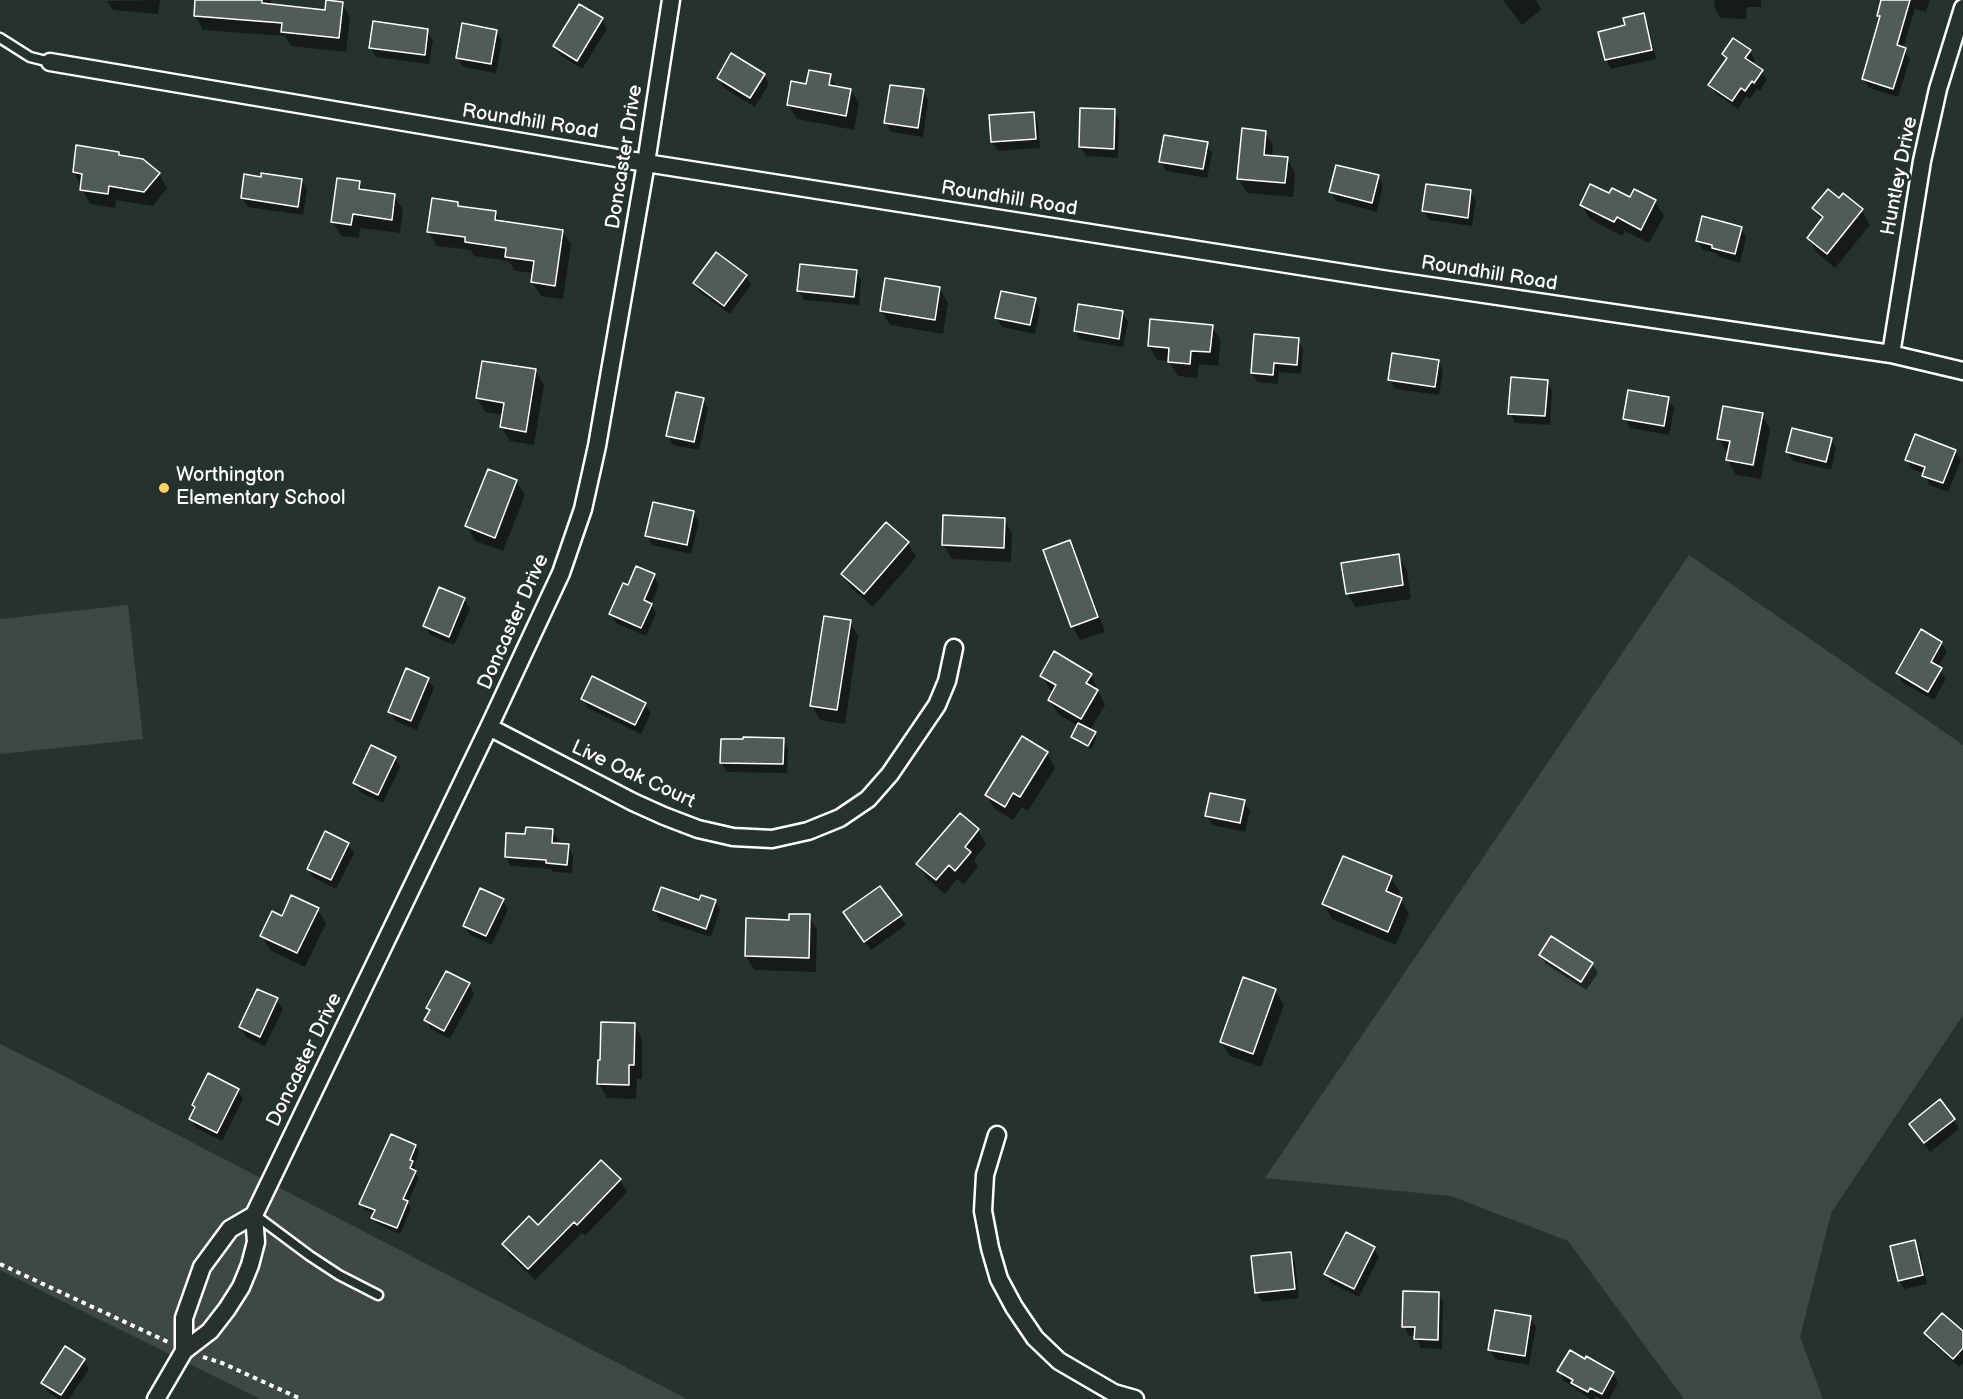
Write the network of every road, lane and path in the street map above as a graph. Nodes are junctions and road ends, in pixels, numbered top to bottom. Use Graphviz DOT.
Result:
graph roads {
  1 [pos="671,0"];
  2 [pos="1963,8"];
  3 [pos="0,38"];
  4 [pos="50,62"];
  5 [pos="646,163"];
  6 [pos="1891,354"];
  7 [pos="1963,371"];
  8 [pos="954,648"];
  9 [pos="489,727"];
  10 [pos="997,1136"];
  11 [pos="254,1215"];
  12 [pos="0,1264"];
  13 [pos="378,1295"];
  14 [pos="184,1351"];
  15 [pos="156,1399"];
  16 [pos="301,1399"];
  17 [pos="1135,1399"];
  1 -- 5 [label="street, Doncaster Drive"];
  2 -- 6 [label="street, Huntley Drive"];
  3 -- 4 [label="lane"];
  4 -- 5 [label="street, Roundhill Road"];
  5 -- 6 [label="street, Roundhill Road"];
  5 -- 9 [label="street, Doncaster Drive"];
  6 -- 7 [label="street, Roundhill Road"];
  8 -- 9 [label="street, Live Oak Court"];
  9 -- 11 [label="street, Doncaster Drive"];
  10 -- 17 [label="street"];
  11 -- 13 [label="lane"];
  11 -- 14 [label="street, Doncaster Drive"];
  11 -- 14 [label="street"];
  12 -- 14 [label="path"];
  14 -- 15 [label="street"];
  14 -- 16 [label="path"];
}
